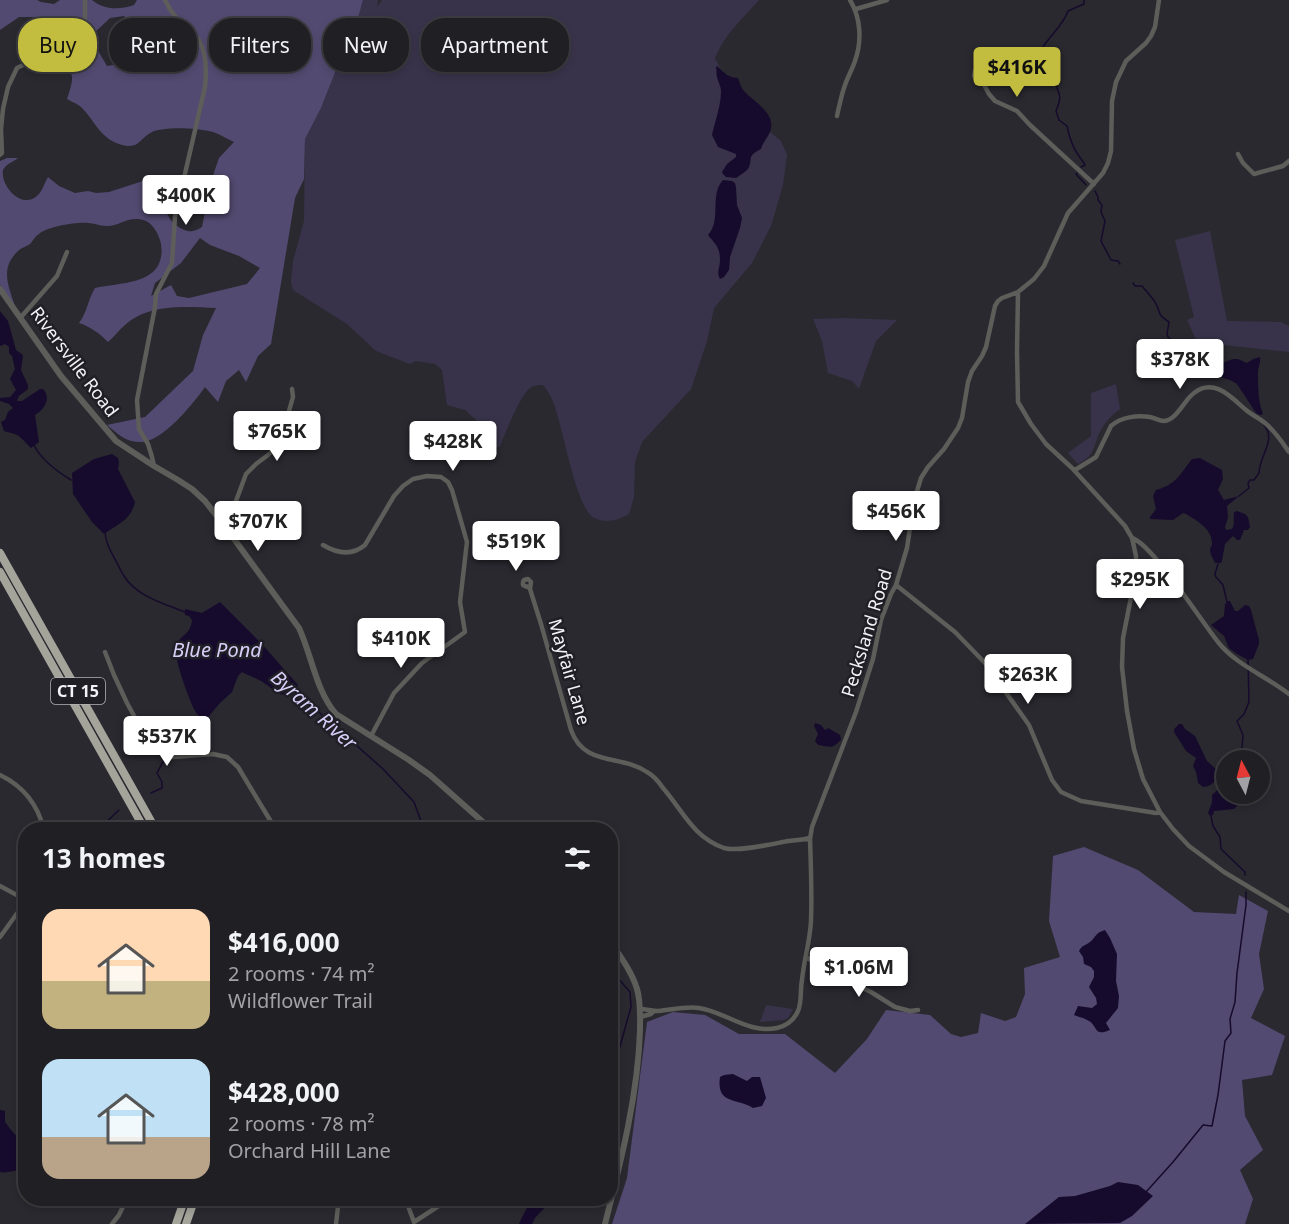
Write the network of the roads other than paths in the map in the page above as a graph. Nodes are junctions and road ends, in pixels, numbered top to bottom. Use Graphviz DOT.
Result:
graph roads {
  1 [pos="85,0"];
  2 [pos="165,0"];
  3 [pos="850,0"];
  4 [pos="887,0"];
  5 [pos="1159,0"];
  6 [pos="856,9"];
  7 [pos="983,83"];
  8 [pos="837,116"];
  9 [pos="1238,154"];
  10 [pos="0,155"];
  11 [pos="1289,160"];
  12 [pos="1094,184"];
  13 [pos="67,252"];
  14 [pos="0,289"];
  15 [pos="1018,292"];
  16 [pos="21,317"];
  17 [pos="292,389"];
  18 [pos="1289,452"];
  19 [pos="154,466"];
  20 [pos="1075,470"];
  21 [pos="226,528"];
  22 [pos="1132,538"];
  23 [pos="323,545"];
  24 [pos="0,553"];
  25 [pos="0,572"];
  26 [pos="896,585"];
  27 [pos="530,586"];
  28 [pos="105,652"];
  29 [pos="1289,694"];
  30 [pos="371,736"];
  31 [pos="0,775"];
  32 [pos="1160,812"];
  33 [pos="42,822"];
  34 [pos="141,822"];
  35 [pos="151,822"];
  36 [pos="271,822"];
  37 [pos="483,822"];
  38 [pos="810,838"];
  39 [pos="0,886"];
  40 [pos="18,896"];
  41 [pos="18,911"];
  42 [pos="1289,911"];
  43 [pos="0,937"];
  44 [pos="618,954"];
  45 [pos="806,957"];
  46 [pos="640,1009"];
  47 [pos="918,1010"];
  48 [pos="654,1011"];
  49 [pos="640,1017"];
  50 [pos="618,1163"];
  51 [pos="124,1206"];
  52 [pos="182,1206"];
  53 [pos="192,1206"];
  54 [pos="338,1206"];
  55 [pos="408,1206"];
  56 [pos="438,1206"];
  57 [pos="608,1206"];
  58 [pos="112,1224"];
  59 [pos="176,1224"];
  60 [pos="186,1224"];
  61 [pos="336,1224"];
  62 [pos="604,1224"];
  1 -- 10 [label="street"];
  2 -- 19 [label="street"];
  3 -- 6 [label="street"];
  4 -- 6 [label="street"];
  5 -- 12 [label="street, Pecksland Road"];
  6 -- 8 [label="street"];
  7 -- 12 [label="street"];
  9 -- 11 [label="street"];
  12 -- 15 [label="street, Pecksland Road"];
  13 -- 16 [label="street"];
  14 -- 16 [label="street, Riversville Road"];
  15 -- 20 [label="street"];
  15 -- 26 [label="street, Pecksland Road"];
  16 -- 19 [label="street, Riversville Road"];
  17 -- 21 [label="street"];
  18 -- 20 [label="street"];
  19 -- 21 [label="street, Riversville Road"];
  20 -- 22 [label="street"];
  21 -- 30 [label="street, Riversville Road"];
  22 -- 29 [label="street"];
  22 -- 32 [label="street"];
  23 -- 30 [label="street"];
  24 -- 35 [label="highway, CT 15"];
  25 -- 34 [label="highway, CT 15"];
  26 -- 32 [label="street"];
  26 -- 38 [label="street, Pecksland Road"];
  27 -- 38 [label="street, Mayfair Lane"];
  28 -- 36 [label="street"];
  30 -- 37 [label="street, Riversville Road"];
  31 -- 33 [label="street"];
  32 -- 42 [label="street"];
  38 -- 45 [label="street, Pecksland Road"];
  39 -- 40 [label="street"];
  41 -- 43 [label="street"];
  44 -- 46 [label="street"];
  45 -- 47 [label="street"];
  45 -- 48 [label="street, Pecksland Road"];
  46 -- 48 [label="street, Pecksland Road"];
  46 -- 49 [label="street"];
  48 -- 49 [label="street, Pecksland Road"];
  49 -- 50 [label="street"];
  51 -- 58 [label="street"];
  52 -- 59 [label="highway"];
  53 -- 60 [label="highway"];
  54 -- 61 [label="street"];
  55 -- 56 [label="street"];
  57 -- 62 [label="street"];
}
